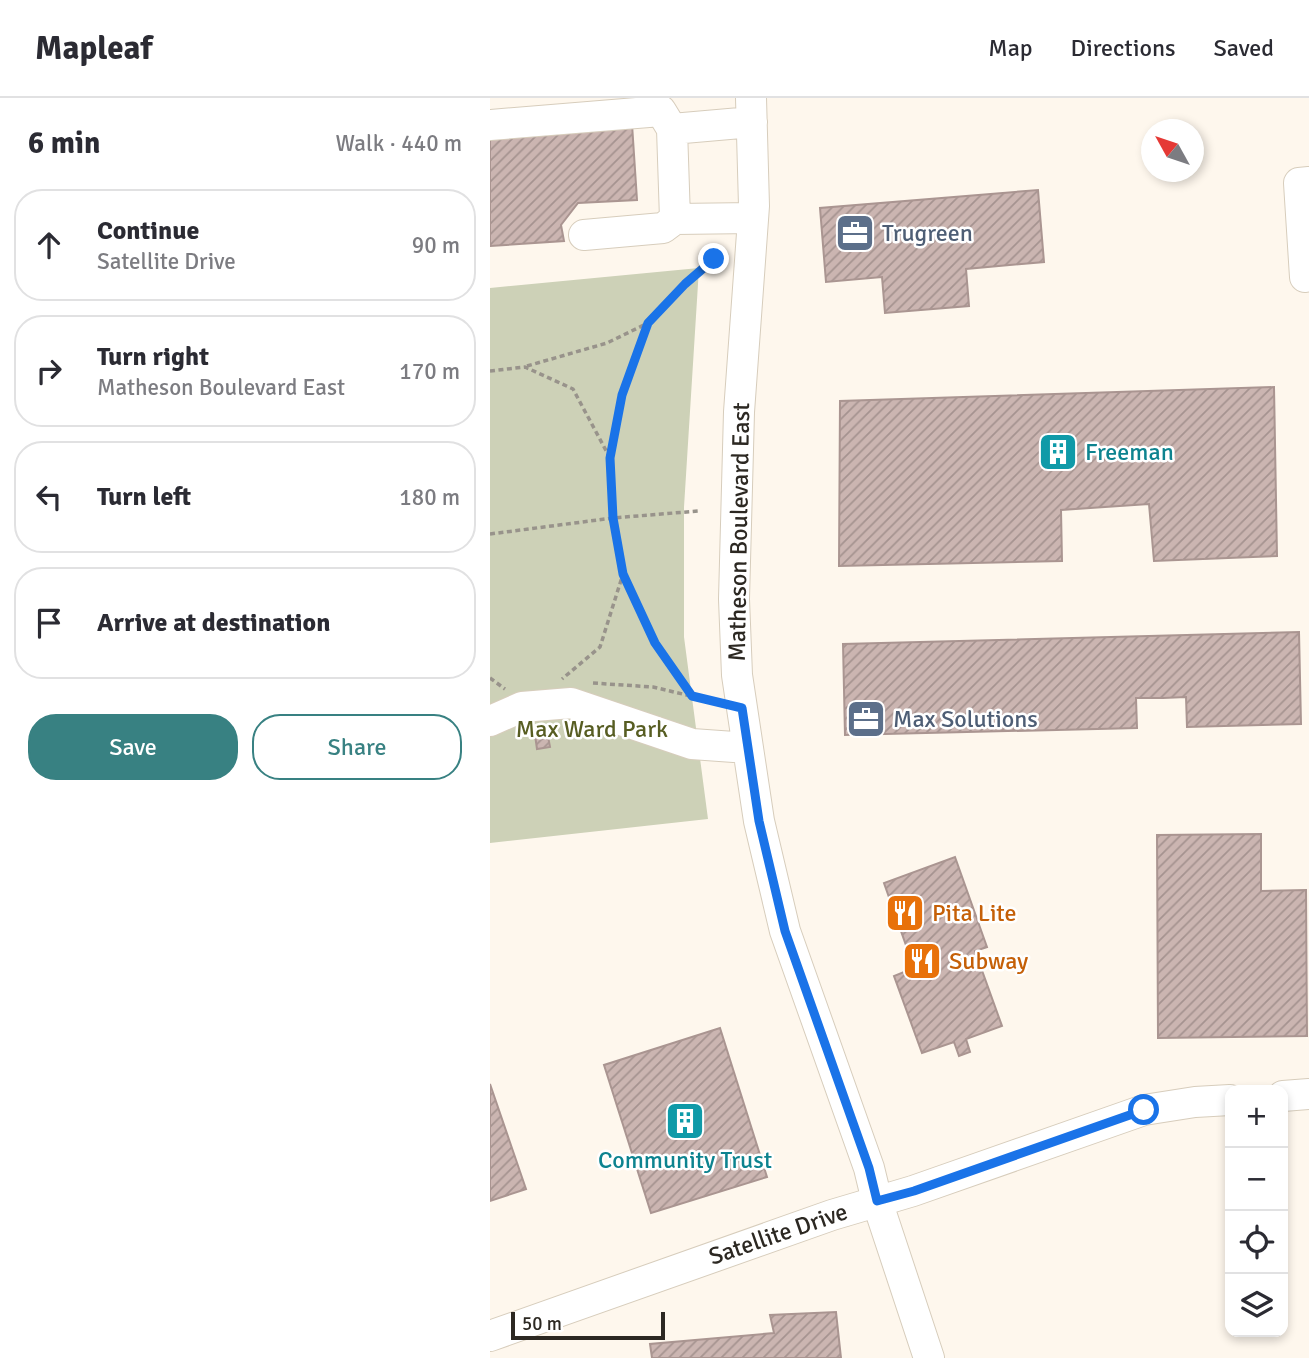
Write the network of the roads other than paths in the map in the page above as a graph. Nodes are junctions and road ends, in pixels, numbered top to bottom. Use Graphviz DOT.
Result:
graph roads {
  1 [pos="752,110"];
  2 [pos="490,125"];
  3 [pos="672,129"];
  4 [pos="1309,182"];
  5 [pos="753,218"];
  6 [pos="675,219"];
  7 [pos="584,235"];
  8 [pos="1305,277"];
  9 [pos="490,720"];
  10 [pos="748,748"];
  11 [pos="1309,1094"];
  12 [pos="1288,1096"];
  13 [pos="1225,1100"];
  14 [pos="877,1201"];
  15 [pos="490,1336"];
  16 [pos="929,1358"];
  1 -- 3 [label="street"];
  1 -- 5 [label="street, Matheson Boulevard East"];
  2 -- 3 [label="street"];
  3 -- 6 [label="street"];
  4 -- 8 [label="street"];
  5 -- 6 [label="street"];
  5 -- 10 [label="street, Matheson Boulevard East"];
  6 -- 7 [label="street"];
  9 -- 10 [label="street"];
  10 -- 14 [label="street, Matheson Boulevard East"];
  11 -- 12 [label="street"];
  13 -- 14 [label="street, Satellite Drive"];
  14 -- 15 [label="street, Satellite Drive"];
  14 -- 16 [label="street, Matheson Boulevard East"];
}
